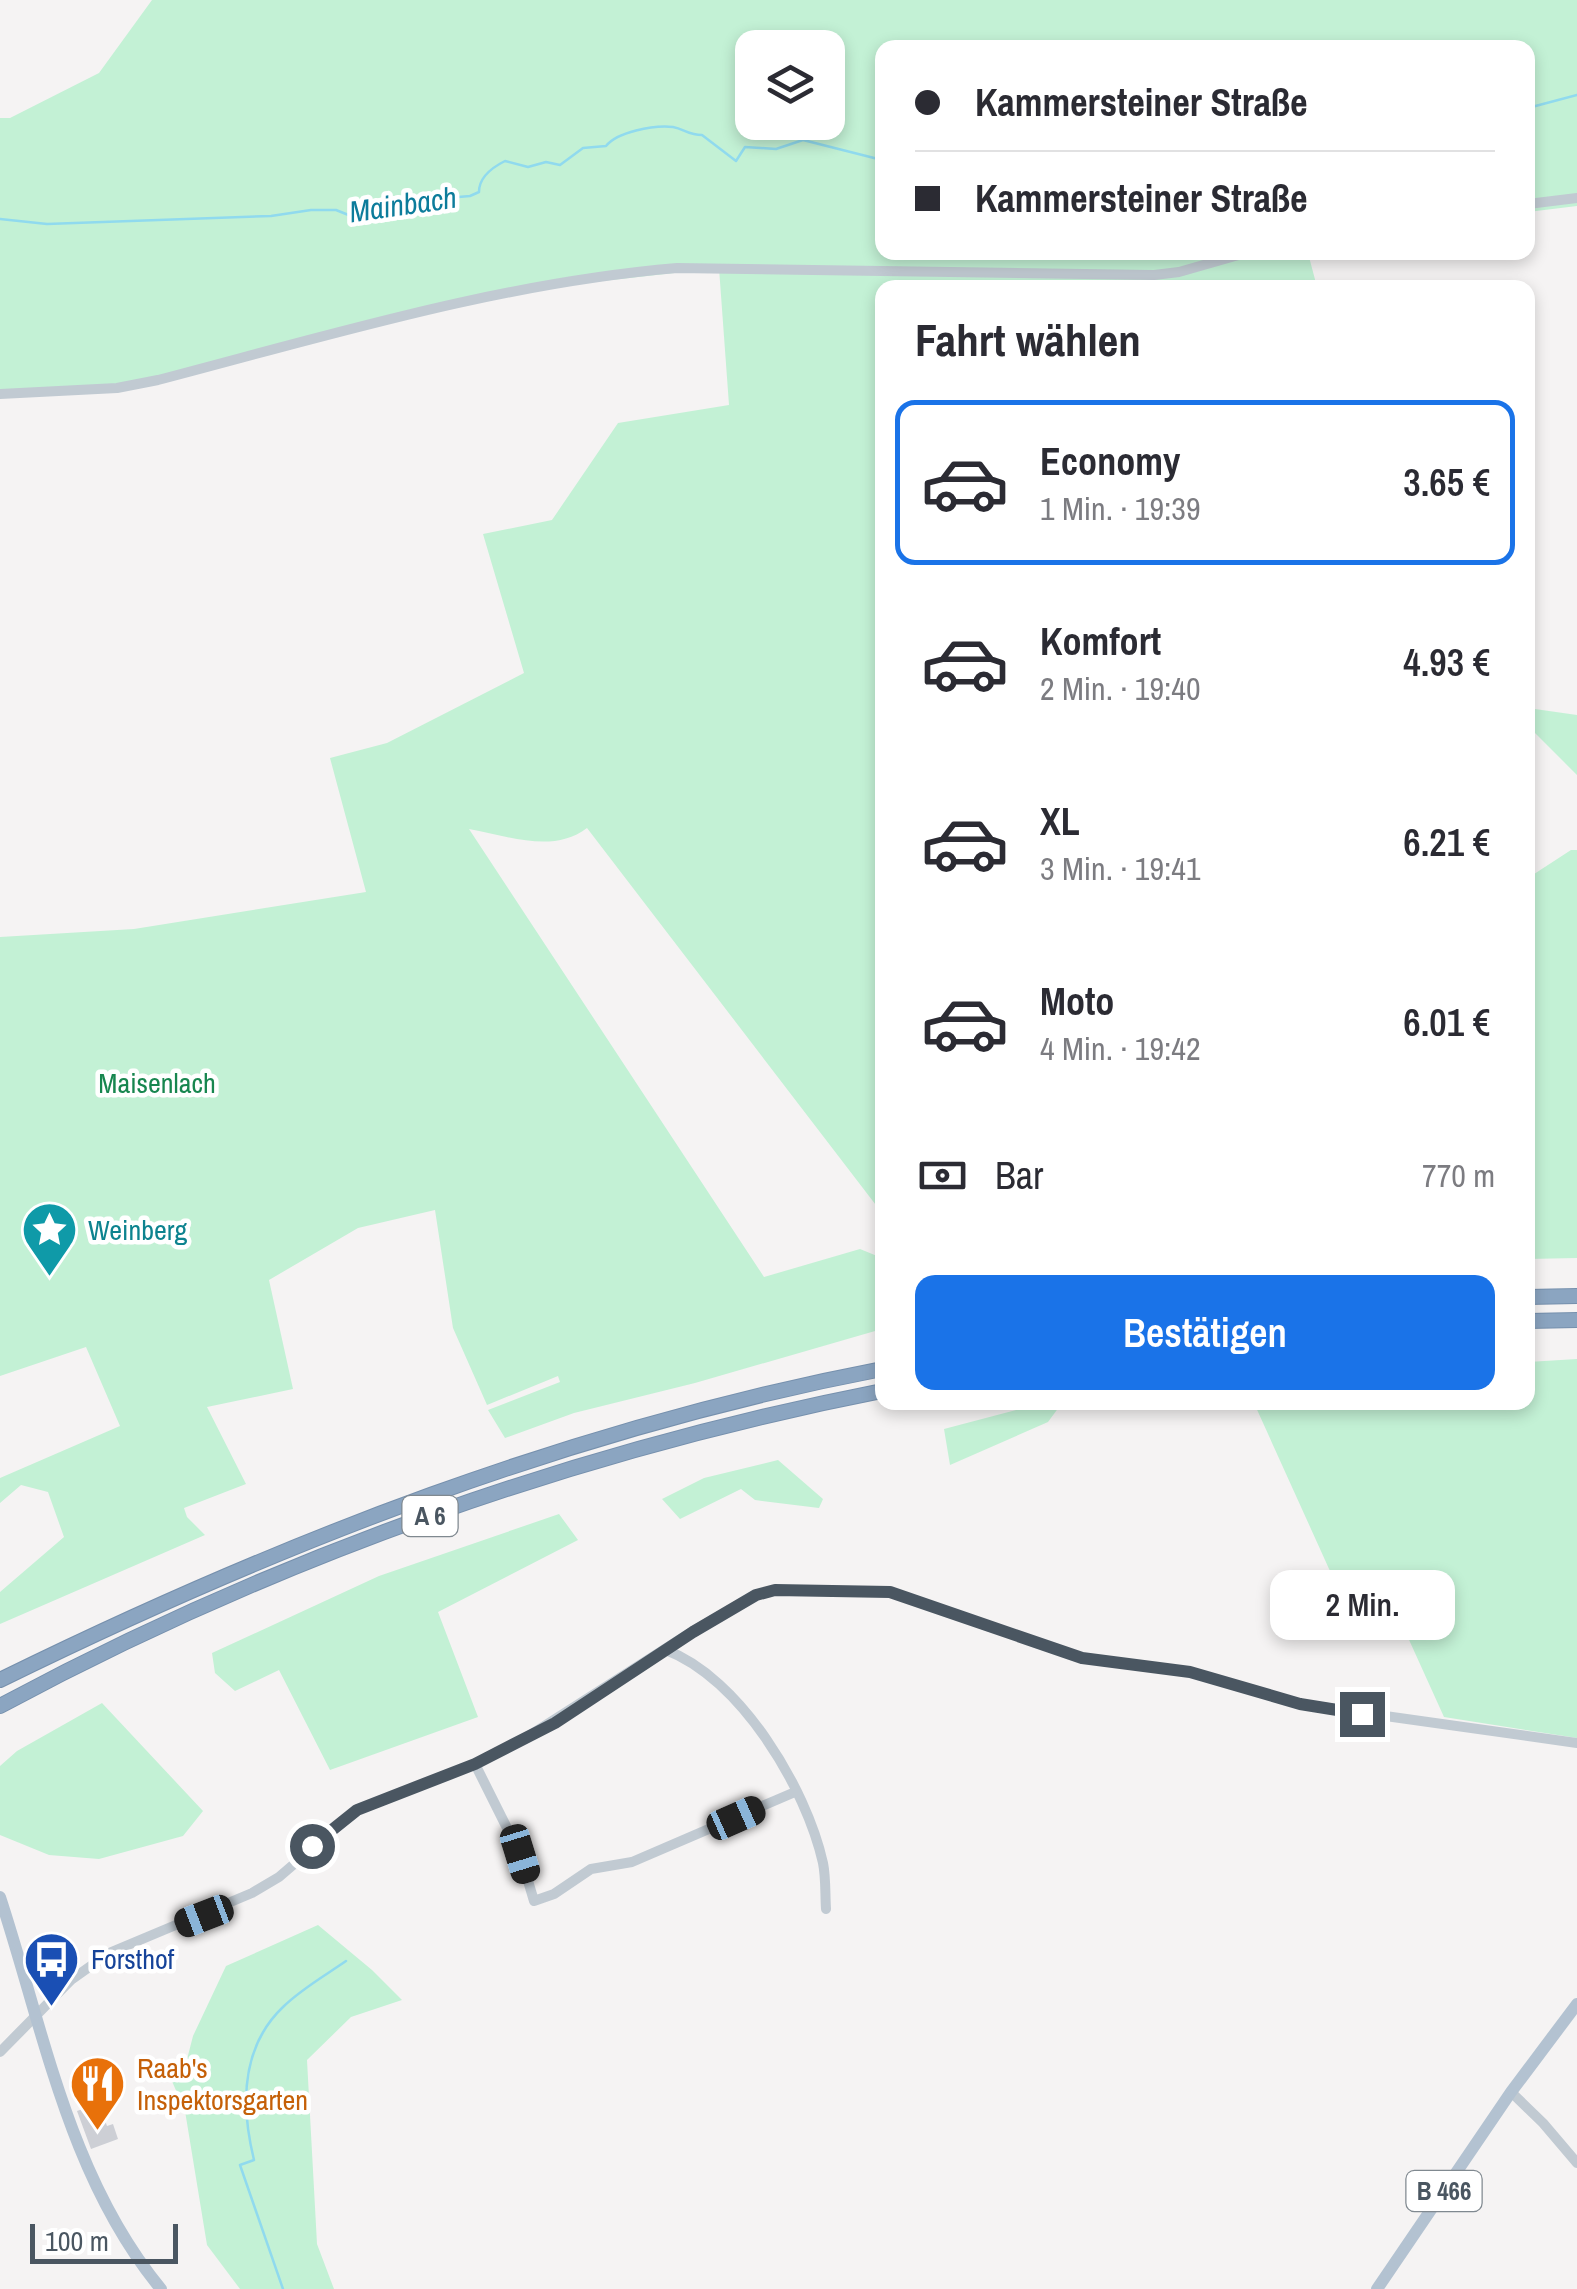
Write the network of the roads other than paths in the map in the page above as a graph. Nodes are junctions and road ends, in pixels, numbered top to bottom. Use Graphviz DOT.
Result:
graph roads {
  1 [pos="1577,198"];
  2 [pos="1535,203"];
  3 [pos="1221,260"];
  4 [pos="0,394"];
  5 [pos="1577,1296"];
  6 [pos="1535,1297"];
  7 [pos="1577,1320"];
  8 [pos="1535,1321"];
  9 [pos="875,1370"];
  10 [pos="875,1392"];
  11 [pos="666,1650"];
  12 [pos="0,1680"];
  13 [pos="0,1706"];
  14 [pos="1577,1742"];
  15 [pos="475,1764"];
  16 [pos="795,1792"];
  17 [pos="0,1897"];
  18 [pos="826,1910"];
  19 [pos="6,1938"];
  20 [pos="1577,2004"];
  21 [pos="37,2013"];
  22 [pos="0,2052"];
  23 [pos="1511,2092"];
  24 [pos="1577,2163"];
  25 [pos="161,2289"];
  26 [pos="1376,2289"];
  1 -- 2 [label="street"];
  3 -- 4 [label="street"];
  5 -- 6 [label="highway"];
  7 -- 8 [label="highway"];
  9 -- 12 [label="highway, A 6"];
  10 -- 13 [label="highway, A 6"];
  11 -- 14 [label="street"];
  11 -- 15 [label="street"];
  11 -- 16 [label="street"];
  15 -- 16 [label="street"];
  15 -- 21 [label="street"];
  16 -- 18 [label="street"];
  17 -- 19 [label="main road"];
  19 -- 21 [label="main road"];
  20 -- 23 [label="main road, B 466"];
  21 -- 22 [label="street"];
  21 -- 25 [label="main road"];
  23 -- 24 [label="street"];
  23 -- 26 [label="main road, B 466"];
}
